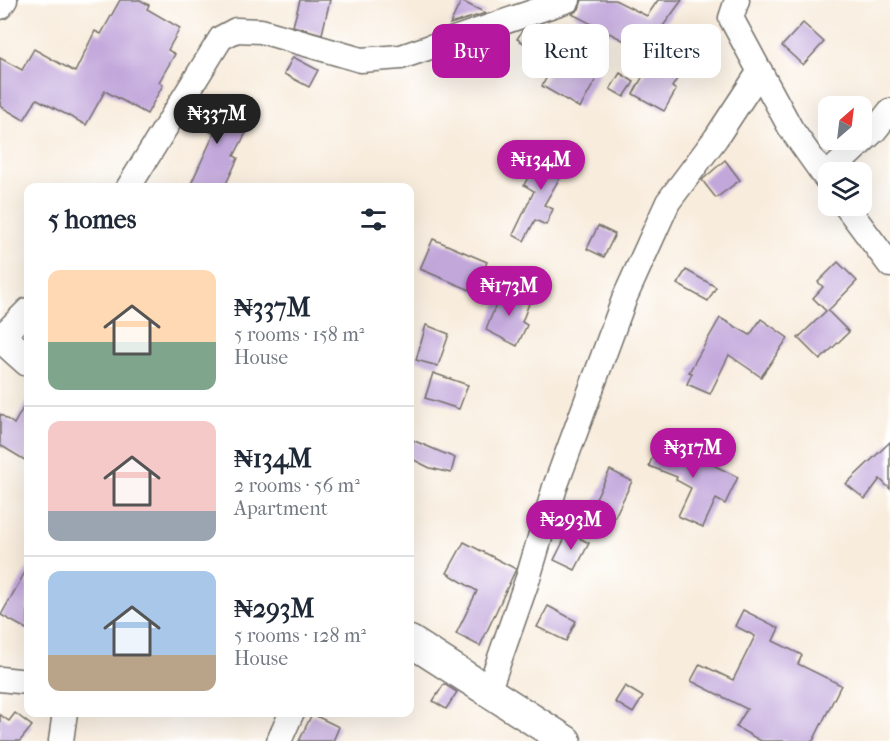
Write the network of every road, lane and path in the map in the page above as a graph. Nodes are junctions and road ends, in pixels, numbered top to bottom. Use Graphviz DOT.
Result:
graph roads {
  1 [pos="5,0"];
  2 [pos="568,0"];
  3 [pos="0,6"];
  4 [pos="728,6"];
  5 [pos="760,71"];
  6 [pos="890,111"];
  7 [pos="842,162"];
  8 [pos="818,163"];
  9 [pos="131,183"];
  10 [pos="853,216"];
  11 [pos="890,265"];
  12 [pos="24,314"];
  13 [pos="1,337"];
  14 [pos="24,357"];
  15 [pos="414,645"];
  16 [pos="0,679"];
  17 [pos="24,682"];
  18 [pos="488,692"];
  19 [pos="64,717"];
  20 [pos="290,717"];
  21 [pos="61,741"];
  22 [pos="279,741"];
  23 [pos="566,741"];
  1 -- 3 [label="street"];
  2 -- 9 [label="street"];
  4 -- 5 [label="street"];
  5 -- 8 [label="street"];
  5 -- 18 [label="street"];
  6 -- 7 [label="street"];
  10 -- 11 [label="street"];
  12 -- 13 [label="street"];
  13 -- 14 [label="street"];
  15 -- 18 [label="street"];
  16 -- 17 [label="street"];
  18 -- 23 [label="street"];
  19 -- 21 [label="street"];
  20 -- 22 [label="street"];
}
